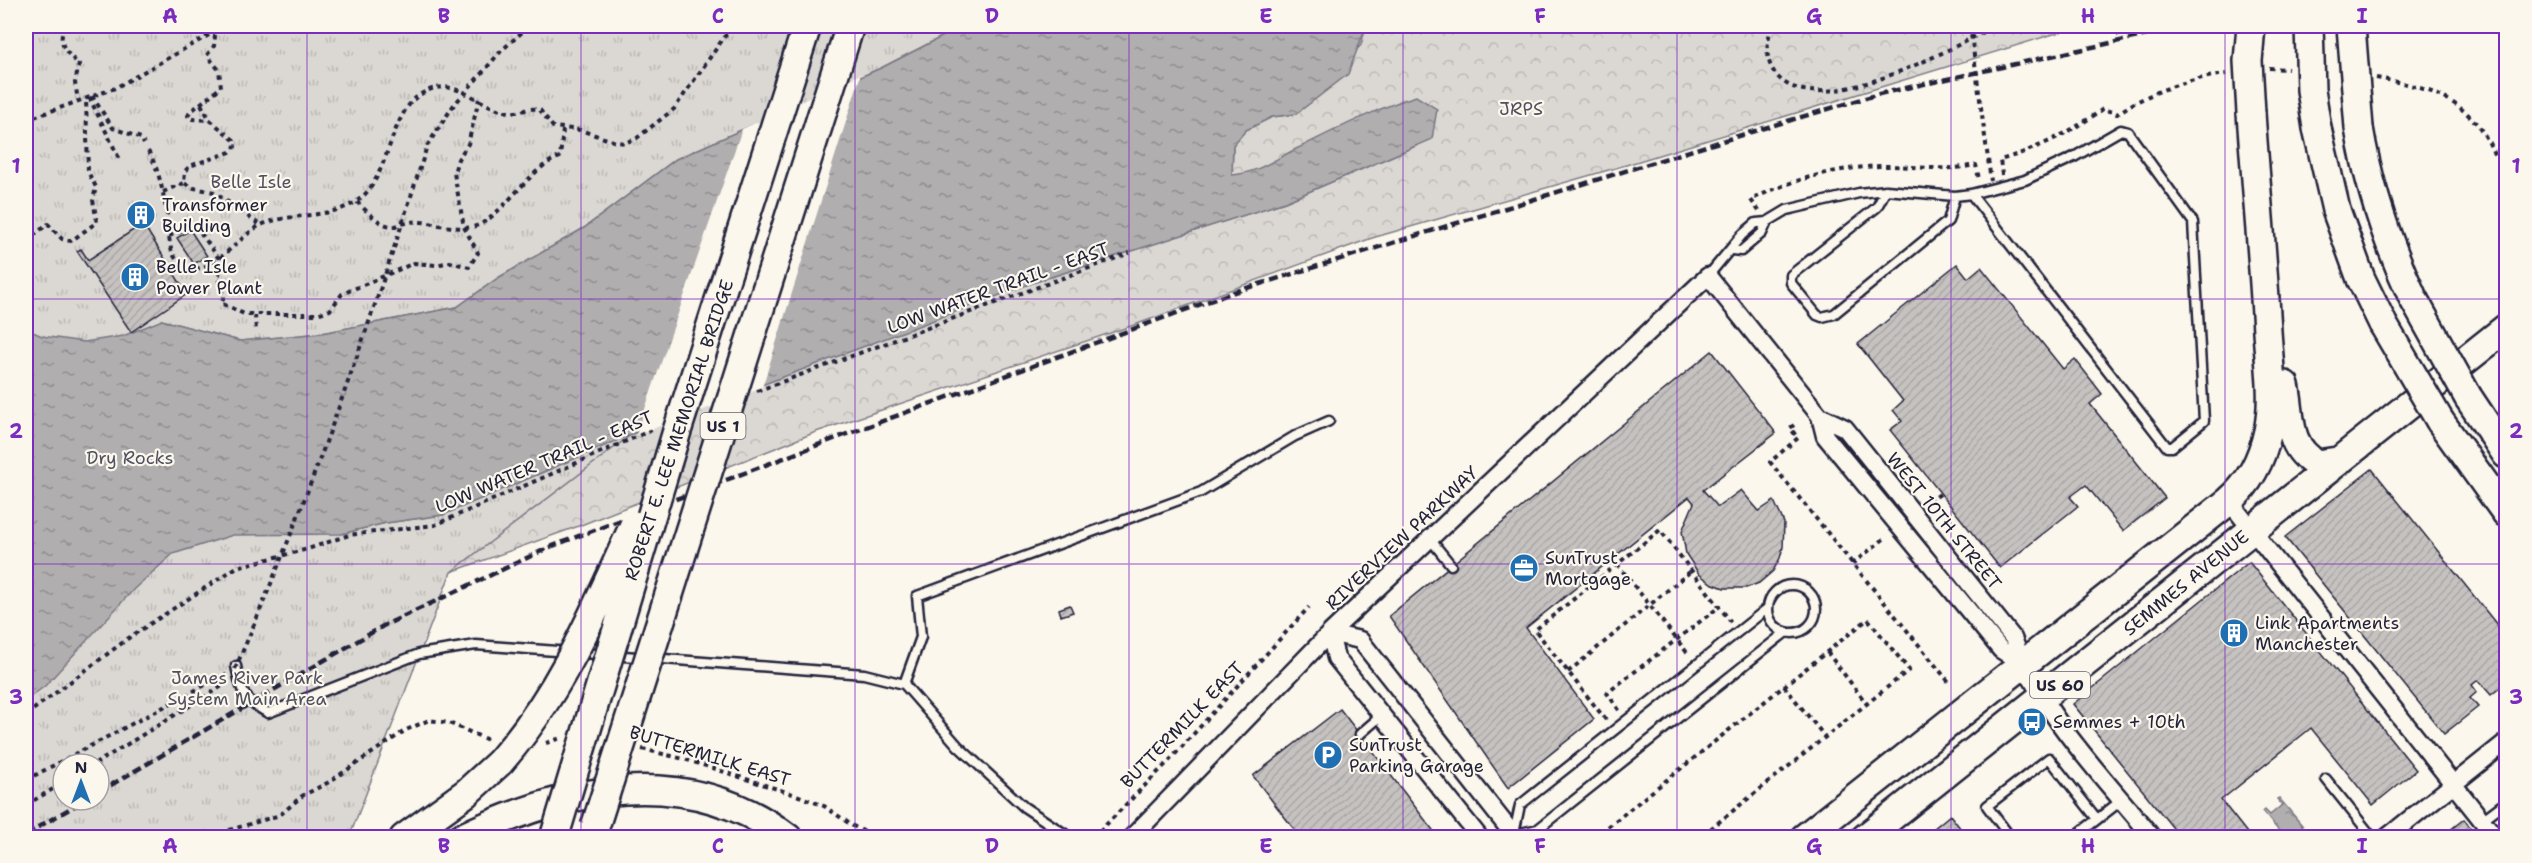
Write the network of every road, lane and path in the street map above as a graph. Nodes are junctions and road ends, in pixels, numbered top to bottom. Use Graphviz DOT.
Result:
graph roads {
  1 [pos="66,26"];
  2 [pos="216,26"];
  3 [pos="225,26"];
  4 [pos="529,26"];
  5 [pos="738,26"];
  6 [pos="807,26"];
  7 [pos="850,26"];
  8 [pos="1772,26"];
  9 [pos="1970,26"];
  10 [pos="1995,26"];
  11 [pos="2251,26"];
  12 [pos="2309,26"];
  13 [pos="2351,26"];
  14 [pos="215,33"];
  15 [pos="465,92"];
  16 [pos="89,97"];
  17 [pos="479,99"];
  18 [pos="78,100"];
  19 [pos="201,104"];
  20 [pos="26,120"];
  21 [pos="210,120"];
  22 [pos="563,130"];
  23 [pos="144,144"];
  24 [pos="148,151"];
  25 [pos="119,158"];
  26 [pos="1991,181"];
  27 [pos="184,183"];
  28 [pos="1887,190"];
  29 [pos="163,192"];
  30 [pos="1971,194"];
  31 [pos="1955,196"];
  32 [pos="357,202"];
  33 [pos="260,225"];
  34 [pos="464,227"];
  35 [pos="169,236"];
  36 [pos="26,241"];
  37 [pos="1130,253"];
  38 [pos="218,257"];
  39 [pos="1708,276"];
  40 [pos="2265,302"];
  41 [pos="255,315"];
  42 [pos="2506,328"];
  43 [pos="256,332"];
  44 [pos="751,393"];
  45 [pos="1329,421"];
  46 [pos="1794,425"];
  47 [pos="669,428"];
  48 [pos="2506,454"];
  49 [pos="2337,461"];
  50 [pos="1940,494"];
  51 [pos="2229,501"];
  52 [pos="1929,502"];
  53 [pos="2506,513"];
  54 [pos="2252,530"];
  55 [pos="1430,538"];
  56 [pos="1885,538"];
  57 [pos="1617,564"];
  58 [pos="1852,564"];
  59 [pos="1451,565"];
  60 [pos="1692,571"];
  61 [pos="1650,605"];
  62 [pos="1719,606"];
  63 [pos="1309,607"];
  64 [pos="1768,608"];
  65 [pos="1738,632"];
  66 [pos="1786,632"];
  67 [pos="1330,633"];
  68 [pos="1676,639"];
  69 [pos="1827,652"];
  70 [pos="1690,656"];
  71 [pos="2023,664"];
  72 [pos="235,668"];
  73 [pos="1568,672"];
  74 [pos="1949,682"];
  75 [pos="904,684"];
  76 [pos="1784,686"];
  77 [pos="2042,700"];
  78 [pos="1867,704"];
  79 [pos="26,715"];
  80 [pos="1382,716"];
  81 [pos="1359,734"];
  82 [pos="568,736"];
  83 [pos="1825,737"];
  84 [pos="2506,742"];
  85 [pos="538,745"];
  86 [pos="632,746"];
  87 [pos="495,751"];
  88 [pos="111,754"];
  89 [pos="2326,778"];
  90 [pos="26,780"];
  91 [pos="2453,784"];
  92 [pos="51,790"];
  93 [pos="2122,799"];
  94 [pos="2506,802"];
  95 [pos="26,805"];
  96 [pos="2097,819"];
  97 [pos="2482,820"];
  98 [pos="594,834"];
  99 [pos="1811,835"];
  100 [pos="554,836"];
  101 [pos="1513,836"];
  102 [pos="203,837"];
  103 [pos="404,837"];
  104 [pos="461,837"];
  105 [pos="788,837"];
  106 [pos="877,837"];
  107 [pos="1071,837"];
  108 [pos="1093,837"];
  109 [pos="1131,837"];
  110 [pos="1479,837"];
  111 [pos="1594,837"];
  112 [pos="1699,837"];
  113 [pos="1865,837"];
  114 [pos="2011,837"];
  115 [pos="2073,837"];
  116 [pos="2153,837"];
  117 [pos="2373,837"];
  118 [pos="2385,837"];
  119 [pos="2496,837"];
  1 -- 18 [label="path"];
  2 -- 14 [label="path"];
  3 -- 14 [label="path"];
  4 -- 15 [label="path"];
  5 -- 22 [label="path"];
  6 -- 47 [label="main road, ROBERT E. LEE MEMORIAL BRIDGE / US 1, bridge"];
  7 -- 98 [label="main road, US 1, bridge"];
  8 -- 10 [label="path"];
  9 -- 26 [label="path, bridge"];
  11 -- 40 [label="main road, US 60, bridge"];
  12 -- 53 [label="main road, bridge"];
  13 -- 48 [label="main road, bridge"];
  14 -- 16 [label="path"];
  14 -- 19 [label="path"];
  15 -- 17 [label="path"];
  15 -- 32 [label="path"];
  15 -- 72 [label="path, bridge"];
  16 -- 18 [label="path"];
  16 -- 23 [label="path"];
  16 -- 25 [label="path"];
  16 -- 36 [label="path"];
  17 -- 22 [label="path"];
  17 -- 34 [label="path"];
  18 -- 20 [label="path"];
  19 -- 21 [label="path"];
  19 -- 21 [label="path"];
  21 -- 27 [label="path"];
  22 -- 34 [label="path"];
  24 -- 29 [label="path"];
  27 -- 29 [label="path"];
  27 -- 33 [label="path"];
  28 -- 31 [label="lane"];
  28 -- 31 [label="lane"];
  28 -- 39 [label="lane"];
  29 -- 35 [label="path"];
  30 -- 30 [label="lane"];
  30 -- 31 [label="lane"];
  32 -- 33 [label="path"];
  32 -- 34 [label="path"];
  33 -- 38 [label="path"];
  34 -- 41 [label="path"];
  35 -- 38 [label="path"];
  35 -- 38 [label="path"];
  37 -- 44 [label="path, LOW WATER TRAIL - EAST"];
  38 -- 41 [label="path"];
  39 -- 55 [label="street, RIVERVIEW PARKWAY"];
  39 -- 71 [label="street, WEST 10TH STREET"];
  40 -- 49 [label="main road"];
  40 -- 51 [label="main road, US 60"];
  41 -- 43 [label="path"];
  42 -- 49 [label="main road, SEMMES AVENUE / US 60"];
  45 -- 75 [label="lane"];
  46 -- 58 [label="path"];
  47 -- 79 [label="path, LOW WATER TRAIL - EAST"];
  47 -- 87 [label="main road, bridge"];
  47 -- 100 [label="main road, ROBERT E. LEE MEMORIAL BRIDGE / US 1, bridge"];
  49 -- 54 [label="main road, SEMMES AVENUE / US 60"];
  50 -- 52 [label="path"];
  51 -- 54 [label="street"];
  51 -- 71 [label="main road, SEMMES AVENUE / US 60"];
  54 -- 77 [label="main road, SEMMES AVENUE / US 60"];
  54 -- 91 [label="street"];
  55 -- 59 [label="lane"];
  55 -- 67 [label="street, RIVERVIEW PARKWAY"];
  56 -- 58 [label="path"];
  57 -- 60 [label="path"];
  57 -- 61 [label="path"];
  57 -- 73 [label="path"];
  58 -- 74 [label="path"];
  60 -- 61 [label="path"];
  60 -- 62 [label="path"];
  61 -- 68 [label="path"];
  61 -- 73 [label="path"];
  62 -- 65 [label="path"];
  62 -- 68 [label="path"];
  63 -- 108 [label="path, BUTTERMILK EAST"];
  64 -- 65 [label="lane"];
  64 -- 66 [label="lane"];
  64 -- 66 [label="lane"];
  65 -- 101 [label="lane"];
  66 -- 101 [label="lane"];
  67 -- 80 [label="street"];
  67 -- 101 [label="street"];
  67 -- 109 [label="street, RIVERVIEW PARKWAY"];
  68 -- 70 [label="path"];
  68 -- 73 [label="path"];
  69 -- 76 [label="path"];
  69 -- 78 [label="path"];
  69 -- 78 [label="path"];
  71 -- 77 [label="street, WEST 10TH STREET"];
  71 -- 99 [label="main road, SEMMES AVENUE / US 60"];
  72 -- 75 [label="lane"];
  72 -- 88 [label="path"];
  72 -- 90 [label="path"];
  75 -- 107 [label="lane"];
  76 -- 83 [label="path"];
  76 -- 111 [label="path"];
  77 -- 93 [label="street, WEST 10TH STREET"];
  77 -- 113 [label="main road, SEMMES AVENUE / US 60"];
  78 -- 83 [label="path"];
  80 -- 81 [label="lane"];
  80 -- 110 [label="street"];
  82 -- 85 [label="path"];
  83 -- 112 [label="path"];
  84 -- 91 [label="street"];
  86 -- 106 [label="path, BUTTERMILK EAST"];
  87 -- 102 [label="path"];
  87 -- 103 [label="main road"];
  89 -- 117 [label="lane"];
  91 -- 97 [label="street"];
  91 -- 118 [label="street"];
  92 -- 95 [label="path"];
  93 -- 96 [label="lane"];
  93 -- 116 [label="street, WEST 10TH STREET"];
  94 -- 97 [label="lane"];
  96 -- 114 [label="lane"];
  96 -- 115 [label="lane"];
  97 -- 119 [label="street"];
  104 -- 105 [label="main road"];
}
